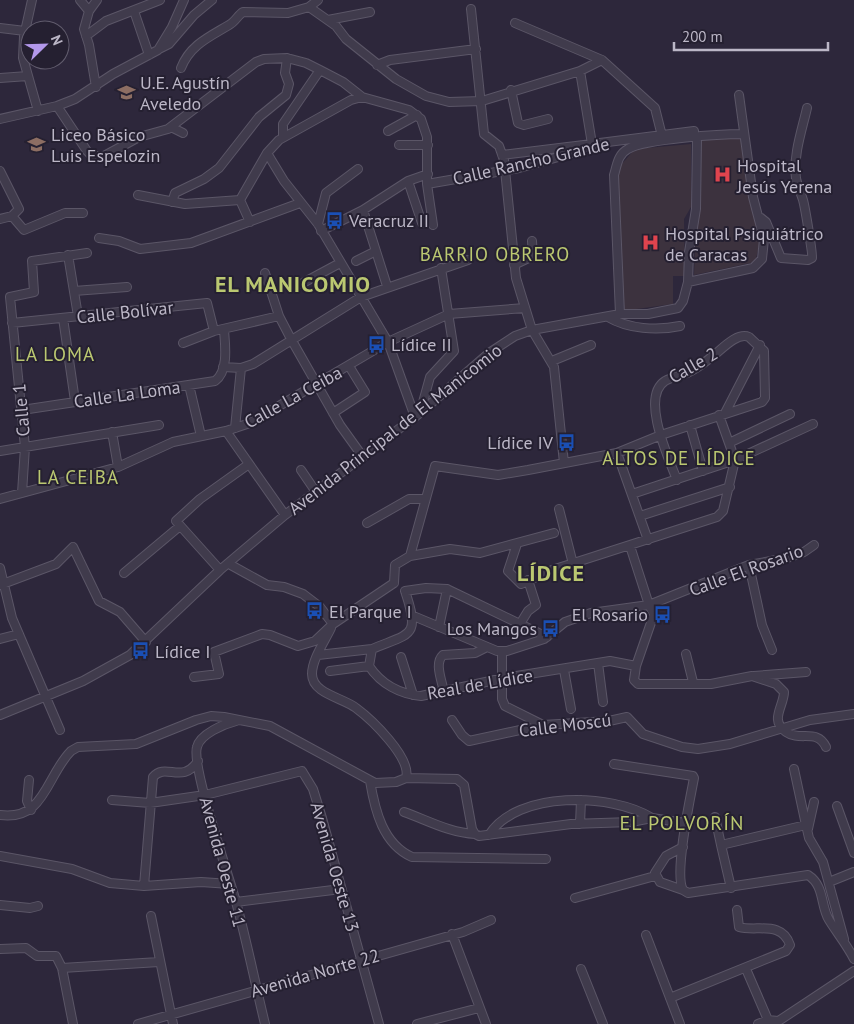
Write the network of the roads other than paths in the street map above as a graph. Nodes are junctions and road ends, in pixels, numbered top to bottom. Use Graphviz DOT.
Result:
graph roads {
  1 [pos="32,0"];
  2 [pos="80,0"];
  3 [pos="97,0"];
  4 [pos="160,0"];
  5 [pos="183,0"];
  6 [pos="212,0"];
  7 [pos="318,0"];
  8 [pos="309,7"];
  9 [pos="471,10"];
  10 [pos="89,11"];
  11 [pos="134,11"];
  12 [pos="370,12"];
  13 [pos="27,20"];
  14 [pos="328,20"];
  15 [pos="515,23"];
  16 [pos="0,28"];
  17 [pos="20,30"];
  18 [pos="86,36"];
  19 [pos="476,49"];
  20 [pos="158,50"];
  21 [pos="149,55"];
  22 [pos="287,58"];
  23 [pos="602,60"];
  24 [pos="377,65"];
  25 [pos="181,68"];
  26 [pos="26,70"];
  27 [pos="320,70"];
  28 [pos="580,71"];
  29 [pos="28,76"];
  30 [pos="0,78"];
  31 [pos="96,87"];
  32 [pos="511,90"];
  33 [pos="740,95"];
  34 [pos="362,97"];
  35 [pos="482,101"];
  36 [pos="58,106"];
  37 [pos="807,108"];
  38 [pos="38,111"];
  39 [pos="417,115"];
  40 [pos="0,119"];
  41 [pos="548,119"];
  42 [pos="171,127"];
  43 [pos="388,131"];
  44 [pos="183,133"];
  45 [pos="695,134"];
  46 [pos="743,134"];
  47 [pos="662,136"];
  48 [pos="284,137"];
  49 [pos="592,144"];
  50 [pos="399,145"];
  51 [pos="428,145"];
  52 [pos="268,153"];
  53 [pos="502,155"];
  54 [pos="358,169"];
  55 [pos="505,170"];
  56 [pos="0,171"];
  57 [pos="428,174"];
  58 [pos="408,182"];
  59 [pos="428,184"];
  60 [pos="138,195"];
  61 [pos="240,200"];
  62 [pos="172,202"];
  63 [pos="300,203"];
  64 [pos="363,210"];
  65 [pos="83,213"];
  66 [pos="12,216"];
  67 [pos="760,216"];
  68 [pos="0,219"];
  69 [pos="250,222"];
  70 [pos="422,222"];
  71 [pos="433,225"];
  72 [pos="320,227"];
  73 [pos="99,238"];
  74 [pos="532,241"];
  75 [pos="376,251"];
  76 [pos="87,253"];
  77 [pos="68,255"];
  78 [pos="468,260"];
  79 [pos="356,261"];
  80 [pos="340,262"];
  81 [pos="514,265"];
  82 [pos="441,268"];
  83 [pos="265,273"];
  84 [pos="688,282"];
  85 [pos="301,284"];
  86 [pos="387,286"];
  87 [pos="127,287"];
  88 [pos="74,291"];
  89 [pos="361,297"];
  90 [pos="524,308"];
  91 [pos="448,314"];
  92 [pos="620,314"];
  93 [pos="78,316"];
  94 [pos="279,316"];
  95 [pos="608,317"];
  96 [pos="63,318"];
  97 [pos="12,323"];
  98 [pos="680,326"];
  99 [pos="224,330"];
  100 [pos="532,330"];
  101 [pos="214,331"];
  102 [pos="291,339"];
  103 [pos="388,342"];
  104 [pos="183,343"];
  105 [pos="591,345"];
  106 [pos="760,345"];
  107 [pos="552,361"];
  108 [pos="349,366"];
  109 [pos="223,367"];
  110 [pos="241,368"];
  111 [pos="317,384"];
  112 [pos="189,385"];
  113 [pos="75,401"];
  114 [pos="22,410"];
  115 [pos="333,413"];
  116 [pos="722,414"];
  117 [pos="790,414"];
  118 [pos="418,415"];
  119 [pos="813,424"];
  120 [pos="159,425"];
  121 [pos="690,425"];
  122 [pos="235,428"];
  123 [pos="226,431"];
  124 [pos="112,432"];
  125 [pos="661,435"];
  126 [pos="201,436"];
  127 [pos="729,443"];
  128 [pos="25,447"];
  129 [pos="0,451"];
  130 [pos="617,452"];
  131 [pos="363,457"];
  132 [pos="735,460"];
  133 [pos="564,463"];
  134 [pos="249,464"];
  135 [pos="118,467"];
  136 [pos="301,470"];
  137 [pos="703,471"];
  138 [pos="677,480"];
  139 [pos="730,487"];
  140 [pos="316,492"];
  141 [pos="22,493"];
  142 [pos="632,494"];
  143 [pos="0,499"];
  144 [pos="425,499"];
  145 [pos="559,509"];
  146 [pos="285,515"];
  147 [pos="640,516"];
  148 [pos="367,523"];
  149 [pos="178,524"];
  150 [pos="554,533"];
  151 [pos="648,540"];
  152 [pos="517,544"];
  153 [pos="814,545"];
  154 [pos="630,546"];
  155 [pos="410,556"];
  156 [pos="229,564"];
  157 [pos="573,564"];
  158 [pos="749,565"];
  159 [pos="0,568"];
  160 [pos="220,570"];
  161 [pos="124,572"];
  162 [pos="528,580"];
  163 [pos="2,583"];
  164 [pos="394,583"];
  165 [pos="447,589"];
  166 [pos="405,591"];
  167 [pos="649,605"];
  168 [pos="411,615"];
  169 [pos="333,624"];
  170 [pos="520,624"];
  171 [pos="439,626"];
  172 [pos="19,634"];
  173 [pos="547,637"];
  174 [pos="0,640"];
  175 [pos="146,642"];
  176 [pos="487,647"];
  177 [pos="372,649"];
  178 [pos="772,650"];
  179 [pos="502,652"];
  180 [pos="686,654"];
  181 [pos="318,655"];
  182 [pos="401,657"];
  183 [pos="598,664"];
  184 [pos="369,666"];
  185 [pos="636,666"];
  186 [pos="564,670"];
  187 [pos="330,671"];
  188 [pos="806,672"];
  189 [pos="752,676"];
  190 [pos="194,677"];
  191 [pos="504,678"];
  192 [pos="693,682"];
  193 [pos="444,692"];
  194 [pos="413,695"];
  195 [pos="47,697"];
  196 [pos="603,702"];
  197 [pos="572,709"];
  198 [pos="854,714"];
  199 [pos="0,715"];
  200 [pos="452,720"];
  201 [pos="236,721"];
  202 [pos="543,725"];
  203 [pos="782,728"];
  204 [pos="60,730"];
  205 [pos="826,746"];
  206 [pos="198,761"];
  207 [pos="614,764"];
  208 [pos="794,769"];
  209 [pos="406,778"];
  210 [pos="30,780"];
  211 [pos="370,781"];
  212 [pos="205,795"];
  213 [pos="112,800"];
  214 [pos="581,800"];
  215 [pos="814,802"];
  216 [pos="150,803"];
  217 [pos="837,806"];
  218 [pos="31,810"];
  219 [pos="404,812"];
  220 [pos="0,815"];
  221 [pos="715,817"];
  222 [pos="652,818"];
  223 [pos="685,823"];
  224 [pos="580,824"];
  225 [pos="807,828"];
  226 [pos="475,834"];
  227 [pos="489,835"];
  228 [pos="721,845"];
  229 [pos="683,847"];
  230 [pos="854,853"];
  231 [pos="0,856"];
  232 [pos="546,860"];
  233 [pos="854,872"];
  234 [pos="655,876"];
  235 [pos="828,882"];
  236 [pos="230,884"];
  237 [pos="144,886"];
  238 [pos="731,888"];
  239 [pos="341,889"];
  240 [pos="683,890"];
  241 [pos="575,898"];
  242 [pos="236,902"];
  243 [pos="0,905"];
  244 [pos="38,906"];
  245 [pos="737,910"];
  246 [pos="151,916"];
  247 [pos="491,920"];
  248 [pos="452,934"];
  249 [pos="646,935"];
  250 [pos="844,939"];
  251 [pos="0,949"];
  252 [pos="361,959"];
  253 [pos="854,959"];
  254 [pos="159,962"];
  255 [pos="62,968"];
  256 [pos="746,969"];
  257 [pos="581,970"];
  258 [pos="854,971"];
  259 [pos="256,990"];
  260 [pos="670,998"];
  261 [pos="479,1008"];
  262 [pos="171,1015"];
  263 [pos="774,1022"];
  264 [pos="73,1024"];
  265 [pos="138,1024"];
  266 [pos="173,1024"];
  267 [pos="265,1024"];
  268 [pos="379,1024"];
  269 [pos="417,1024"];
  270 [pos="486,1024"];
  271 [pos="603,1024"];
  272 [pos="680,1024"];
  273 [pos="758,1024"];
  1 -- 13 [label="street"];
  2 -- 10 [label="street"];
  3 -- 10 [label="street"];
  4 -- 11 [label="street"];
  5 -- 20 [label="street"];
  6 -- 20 [label="street"];
  7 -- 8 [label="street"];
  8 -- 14 [label="street"];
  8 -- 25 [label="street"];
  9 -- 19 [label="street"];
  10 -- 18 [label="street"];
  11 -- 18 [label="street"];
  11 -- 21 [label="street"];
  12 -- 14 [label="street"];
  14 -- 24 [label="street"];
  15 -- 23 [label="street"];
  16 -- 17 [label="street"];
  18 -- 31 [label="street"];
  19 -- 24 [label="street"];
  19 -- 35 [label="street"];
  20 -- 21 [label="street"];
  21 -- 31 [label="street"];
  22 -- 27 [label="street"];
  22 -- 42 [label="street"];
  22 -- 62 [label="street"];
  23 -- 28 [label="street"];
  23 -- 47 [label="street"];
  24 -- 35 [label="street"];
  26 -- 29 [label="street"];
  27 -- 34 [label="street"];
  27 -- 48 [label="street"];
  28 -- 32 [label="street"];
  28 -- 49 [label="street"];
  29 -- 30 [label="street"];
  29 -- 38 [label="street"];
  31 -- 36 [label="street"];
  32 -- 35 [label="street"];
  32 -- 41 [label="street"];
  33 -- 46 [label="street"];
  34 -- 39 [label="street"];
  34 -- 48 [label="street"];
  35 -- 53 [label="street"];
  36 -- 38 [label="street"];
  36 -- 42 [label="street"];
  37 -- 67 [label="street"];
  38 -- 40 [label="street"];
  39 -- 43 [label="street"];
  39 -- 51 [label="street"];
  42 -- 44 [label="street"];
  45 -- 46 [label="street"];
  45 -- 47 [label="street, Calle Rancho Grande"];
  45 -- 84 [label="street, Avenida Principal de El Manicomio"];
  45 -- 92 [label="street"];
  46 -- 67 [label="street"];
  47 -- 49 [label="street, Calle Rancho Grande"];
  48 -- 52 [label="street"];
  49 -- 53 [label="street"];
  49 -- 55 [label="street, Calle Rancho Grande"];
  50 -- 51 [label="street"];
  51 -- 57 [label="street"];
  52 -- 61 [label="street"];
  52 -- 63 [label="street"];
  53 -- 55 [label="street"];
  54 -- 72 [label="street"];
  55 -- 59 [label="street, Calle Rancho Grande"];
  55 -- 81 [label="street"];
  56 -- 66 [label="street"];
  57 -- 58 [label="street, Calle Rancho Grande"];
  57 -- 59 [label="street"];
  58 -- 64 [label="street, Calle Rancho Grande"];
  58 -- 70 [label="street"];
  59 -- 71 [label="street"];
  60 -- 62 [label="street"];
  61 -- 62 [label="street"];
  61 -- 69 [label="street"];
  63 -- 69 [label="street"];
  63 -- 72 [label="street"];
  64 -- 72 [label="street, Calle Rancho Grande"];
  64 -- 75 [label="street"];
  65 -- 66 [label="street"];
  66 -- 68 [label="street"];
  67 -- 84 [label="street"];
  69 -- 73 [label="street"];
  72 -- 80 [label="street"];
  74 -- 81 [label="street"];
  75 -- 79 [label="street"];
  75 -- 86 [label="street"];
  76 -- 77 [label="street"];
  77 -- 88 [label="street"];
  77 -- 97 [label="street, Calle 1"];
  78 -- 82 [label="street"];
  80 -- 85 [label="street"];
  80 -- 89 [label="street"];
  81 -- 90 [label="street"];
  82 -- 86 [label="street"];
  82 -- 91 [label="street"];
  83 -- 94 [label="street"];
  84 -- 92 [label="street, Avenida Principal de El Manicomio"];
  86 -- 89 [label="street"];
  87 -- 88 [label="street"];
  88 -- 93 [label="street"];
  89 -- 102 [label="street"];
  89 -- 103 [label="street"];
  90 -- 91 [label="street, Calle La Ceiba"];
  90 -- 100 [label="street"];
  91 -- 103 [label="street, Calle La Ceiba"];
  91 -- 118 [label="street"];
  92 -- 95 [label="street, Avenida Principal de El Manicomio"];
  93 -- 96 [label="street, Calle Bolívar"];
  93 -- 101 [label="street, Calle Bolívar"];
  94 -- 99 [label="street"];
  94 -- 102 [label="street"];
  95 -- 98 [label="street"];
  95 -- 100 [label="street, Avenida Principal de El Manicomio"];
  96 -- 97 [label="street, Calle Bolívar"];
  96 -- 113 [label="street"];
  97 -- 114 [label="street, Calle 1"];
  99 -- 101 [label="street"];
  99 -- 109 [label="street"];
  100 -- 107 [label="street"];
  100 -- 118 [label="street, Avenida Principal de El Manicomio"];
  101 -- 104 [label="street"];
  102 -- 110 [label="street"];
  102 -- 111 [label="street"];
  103 -- 108 [label="street, Calle La Ceiba"];
  103 -- 118 [label="street"];
  105 -- 107 [label="street"];
  106 -- 116 [label="street"];
  106 -- 116 [label="street"];
  106 -- 125 [label="street, Calle 2"];
  107 -- 133 [label="street"];
  108 -- 111 [label="street, Calle La Ceiba"];
  108 -- 115 [label="street"];
  109 -- 110 [label="street"];
  109 -- 112 [label="street, Calle La Loma"];
  110 -- 122 [label="street"];
  111 -- 115 [label="street"];
  111 -- 122 [label="street, Calle La Ceiba"];
  112 -- 113 [label="street, Calle La Loma"];
  112 -- 126 [label="street"];
  113 -- 114 [label="street, Calle La Loma"];
  114 -- 128 [label="street, Calle 1"];
  115 -- 131 [label="street"];
  116 -- 121 [label="street"];
  116 -- 127 [label="street"];
  117 -- 127 [label="street"];
  118 -- 131 [label="street, Avenida Principal de El Manicomio"];
  119 -- 132 [label="street"];
  120 -- 124 [label="street"];
  121 -- 125 [label="street"];
  121 -- 137 [label="street"];
  122 -- 123 [label="street, Calle La Ceiba"];
  123 -- 126 [label="street, Calle La Ceiba"];
  123 -- 134 [label="street"];
  124 -- 128 [label="street"];
  124 -- 135 [label="street"];
  125 -- 130 [label="street"];
  125 -- 138 [label="street, Calle 2"];
  126 -- 135 [label="street, Calle La Ceiba"];
  127 -- 132 [label="street"];
  128 -- 129 [label="street"];
  128 -- 141 [label="street, Calle 1"];
  130 -- 133 [label="street"];
  130 -- 142 [label="street"];
  131 -- 140 [label="street, Avenida Principal de El Manicomio"];
  132 -- 137 [label="street"];
  132 -- 139 [label="street"];
  133 -- 144 [label="street"];
  134 -- 146 [label="street"];
  134 -- 149 [label="street"];
  135 -- 141 [label="street, Calle La Ceiba"];
  136 -- 140 [label="street"];
  137 -- 138 [label="street"];
  138 -- 142 [label="street"];
  139 -- 147 [label="street"];
  139 -- 151 [label="street"];
  140 -- 146 [label="street, Avenida Principal de El Manicomio"];
  141 -- 143 [label="street, Calle La Ceiba"];
  142 -- 147 [label="street"];
  144 -- 148 [label="street"];
  144 -- 155 [label="street"];
  145 -- 157 [label="street"];
  146 -- 156 [label="street, Avenida Principal de El Manicomio"];
  147 -- 151 [label="street"];
  149 -- 160 [label="street"];
  149 -- 161 [label="street"];
  150 -- 152 [label="street"];
  151 -- 154 [label="street"];
  152 -- 155 [label="street"];
  152 -- 162 [label="street"];
  153 -- 158 [label="street, Calle El Rosario"];
  154 -- 157 [label="street"];
  154 -- 167 [label="street"];
  155 -- 164 [label="street"];
  156 -- 160 [label="street, Avenida Principal de El Manicomio"];
  156 -- 169 [label="street"];
  157 -- 162 [label="street"];
  158 -- 167 [label="street, Calle El Rosario"];
  158 -- 178 [label="street"];
  159 -- 163 [label="street"];
  160 -- 175 [label="street, Avenida Principal de El Manicomio"];
  162 -- 170 [label="street"];
  163 -- 172 [label="street"];
  163 -- 175 [label="street"];
  164 -- 166 [label="street"];
  164 -- 169 [label="street"];
  165 -- 166 [label="street"];
  165 -- 170 [label="street"];
  165 -- 171 [label="street"];
  166 -- 168 [label="street"];
  167 -- 173 [label="street, Calle El Rosario"];
  167 -- 185 [label="street"];
  168 -- 171 [label="street"];
  168 -- 177 [label="street"];
  169 -- 181 [label="street"];
  169 -- 190 [label="street"];
  170 -- 173 [label="street"];
  171 -- 176 [label="street"];
  172 -- 174 [label="street"];
  172 -- 195 [label="street"];
  173 -- 179 [label="street"];
  175 -- 195 [label="street, Avenida Principal de El Manicomio"];
  176 -- 179 [label="street"];
  176 -- 193 [label="street"];
  177 -- 181 [label="street"];
  177 -- 184 [label="street"];
  179 -- 191 [label="street"];
  180 -- 192 [label="street"];
  181 -- 209 [label="street"];
  182 -- 194 [label="street"];
  183 -- 185 [label="street, Real de Lídice"];
  183 -- 186 [label="street, Real de Lídice"];
  183 -- 196 [label="street"];
  184 -- 187 [label="street"];
  184 -- 194 [label="street, Real de Lídice"];
  185 -- 192 [label="street"];
  186 -- 191 [label="street, Real de Lídice"];
  186 -- 197 [label="street"];
  188 -- 189 [label="street"];
  189 -- 192 [label="street"];
  189 -- 203 [label="street"];
  191 -- 193 [label="street, Real de Lídice"];
  191 -- 202 [label="street"];
  193 -- 194 [label="street, Real de Lídice"];
  195 -- 199 [label="street, Avenida Principal de El Manicomio"];
  195 -- 204 [label="street"];
  198 -- 203 [label="street, Calle Moscú"];
  200 -- 202 [label="street, Calle Moscú"];
  201 -- 206 [label="street, Avenida Oeste 11"];
  201 -- 211 [label="street"];
  201 -- 218 [label="street"];
  202 -- 203 [label="street, Calle Moscú"];
  203 -- 205 [label="street"];
  206 -- 212 [label="street, Avenida Oeste 11"];
  206 -- 216 [label="street"];
  207 -- 223 [label="street"];
  208 -- 225 [label="street"];
  209 -- 211 [label="street"];
  209 -- 226 [label="street"];
  210 -- 218 [label="street"];
  211 -- 232 [label="street"];
  212 -- 216 [label="street"];
  212 -- 236 [label="street, Avenida Oeste 11"];
  212 -- 239 [label="street, Avenida Oeste 13"];
  213 -- 216 [label="street"];
  214 -- 222 [label="street"];
  214 -- 224 [label="street"];
  214 -- 227 [label="street"];
  215 -- 225 [label="street"];
  216 -- 237 [label="street"];
  217 -- 230 [label="street"];
  218 -- 220 [label="street"];
  219 -- 226 [label="street"];
  221 -- 228 [label="street"];
  222 -- 223 [label="street"];
  222 -- 224 [label="street"];
  223 -- 229 [label="street"];
  224 -- 227 [label="street"];
  225 -- 228 [label="street"];
  225 -- 235 [label="street"];
  226 -- 227 [label="street"];
  228 -- 238 [label="street"];
  229 -- 234 [label="street"];
  229 -- 240 [label="street"];
  231 -- 237 [label="street"];
  233 -- 235 [label="street"];
  234 -- 240 [label="street"];
  234 -- 241 [label="street"];
  235 -- 250 [label="street"];
  236 -- 237 [label="street"];
  236 -- 242 [label="street, Avenida Oeste 11"];
  238 -- 240 [label="street"];
  238 -- 250 [label="street"];
  239 -- 242 [label="street"];
  239 -- 252 [label="street, Avenida Oeste 13"];
  242 -- 259 [label="street, Avenida Oeste 11"];
  243 -- 244 [label="street"];
  245 -- 256 [label="street"];
  246 -- 254 [label="street"];
  247 -- 248 [label="street, Avenida Norte 22"];
  248 -- 252 [label="street, Avenida Norte 22"];
  248 -- 261 [label="street"];
  249 -- 260 [label="street"];
  250 -- 253 [label="street"];
  251 -- 255 [label="street"];
  252 -- 259 [label="street, Avenida Norte 22"];
  252 -- 268 [label="street, Avenida Oeste 13"];
  254 -- 255 [label="street"];
  254 -- 262 [label="street"];
  255 -- 264 [label="street"];
  256 -- 260 [label="street"];
  256 -- 263 [label="street"];
  257 -- 271 [label="street"];
  258 -- 263 [label="street"];
  259 -- 262 [label="street, Avenida Norte 22"];
  259 -- 267 [label="street, Avenida Oeste 11"];
  260 -- 272 [label="street"];
  261 -- 269 [label="street"];
  261 -- 270 [label="street"];
  262 -- 265 [label="street, Avenida Norte 22"];
  262 -- 266 [label="street"];
  263 -- 273 [label="street"];
}
